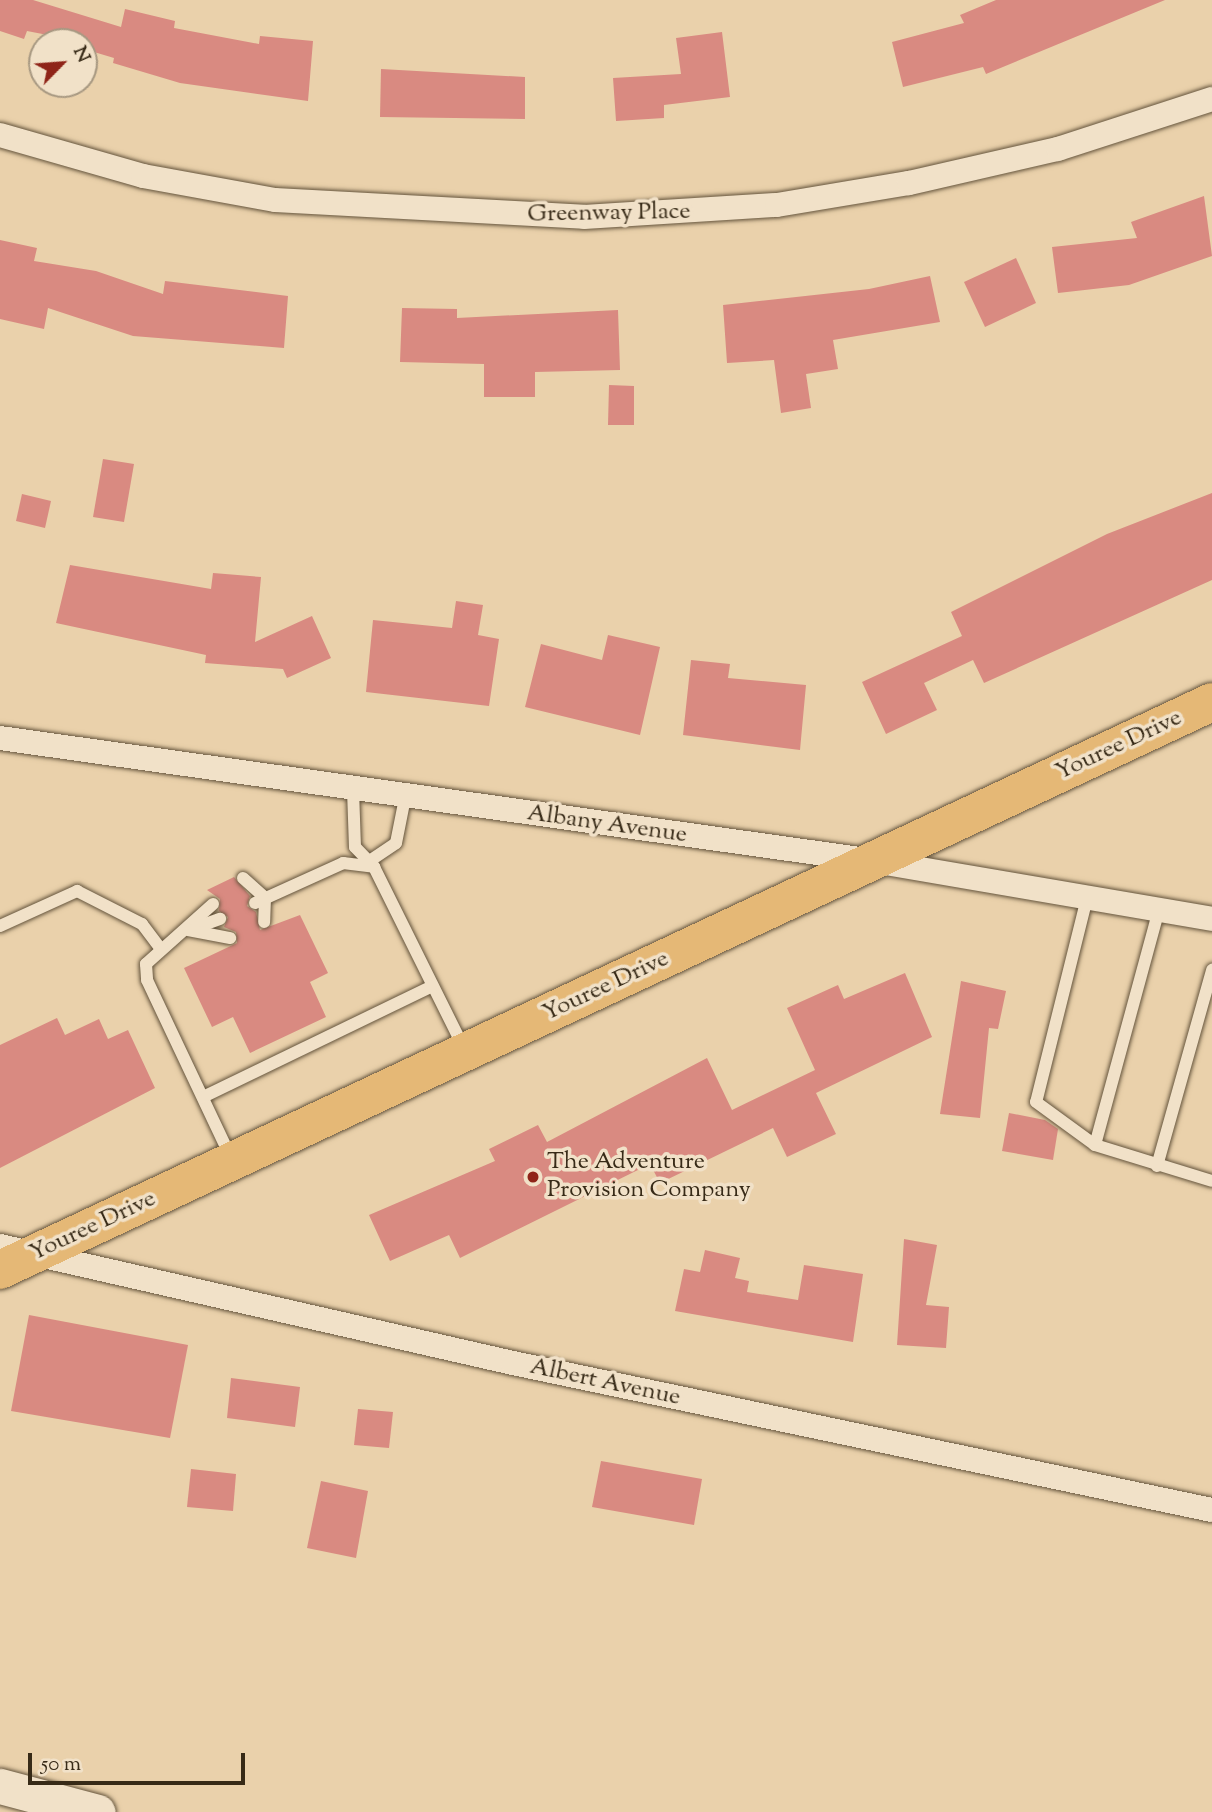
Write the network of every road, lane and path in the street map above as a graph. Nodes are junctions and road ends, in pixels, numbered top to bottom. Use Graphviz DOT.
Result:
graph roads {
  1 [pos="1212,99"];
  2 [pos="0,135"];
  3 [pos="1212,702"];
  4 [pos="0,738"];
  5 [pos="353,790"];
  6 [pos="405,798"];
  7 [pos="874,862"];
  8 [pos="372,864"];
  9 [pos="246,883"];
  10 [pos="1087,898"];
  11 [pos="211,899"];
  12 [pos="260,901"];
  13 [pos="1158,910"];
  14 [pos="220,919"];
  15 [pos="1212,919"];
  16 [pos="264,922"];
  17 [pos="0,926"];
  18 [pos="188,930"];
  19 [pos="230,939"];
  20 [pos="161,949"];
  21 [pos="1212,970"];
  22 [pos="433,986"];
  23 [pos="466,1052"];
  24 [pos="203,1097"];
  25 [pos="1095,1145"];
  26 [pos="233,1161"];
  27 [pos="1157,1166"];
  28 [pos="1212,1181"];
  29 [pos="17,1250"];
  30 [pos="0,1270"];
  31 [pos="1212,1510"];
  32 [pos="0,1786"];
  33 [pos="98,1812"];
  1 -- 2 [label="street, Greenway Place"];
  3 -- 7 [label="main road, Youree Drive"];
  4 -- 5 [label="street, Albany Avenue"];
  5 -- 6 [label="street, Albany Avenue"];
  5 -- 8 [label="lane"];
  6 -- 7 [label="street, Albany Avenue"];
  6 -- 8 [label="lane"];
  7 -- 10 [label="street, Albany Avenue"];
  7 -- 23 [label="main road, Youree Drive"];
  8 -- 12 [label="lane"];
  8 -- 22 [label="lane"];
  9 -- 12 [label="lane"];
  10 -- 13 [label="street, Albany Avenue"];
  10 -- 25 [label="lane"];
  11 -- 18 [label="lane"];
  12 -- 16 [label="lane"];
  13 -- 15 [label="street, Albany Avenue"];
  13 -- 25 [label="lane"];
  14 -- 18 [label="lane"];
  17 -- 20 [label="lane"];
  18 -- 19 [label="lane"];
  18 -- 20 [label="lane"];
  20 -- 24 [label="lane"];
  21 -- 27 [label="lane"];
  22 -- 23 [label="lane"];
  22 -- 24 [label="lane"];
  23 -- 26 [label="main road, Youree Drive"];
  24 -- 26 [label="lane"];
  25 -- 27 [label="lane"];
  26 -- 29 [label="main road, Youree Drive"];
  27 -- 28 [label="lane"];
  29 -- 30 [label="main road, Youree Drive"];
  29 -- 31 [label="street, Albert Avenue"];
  32 -- 33 [label="street"];
}
